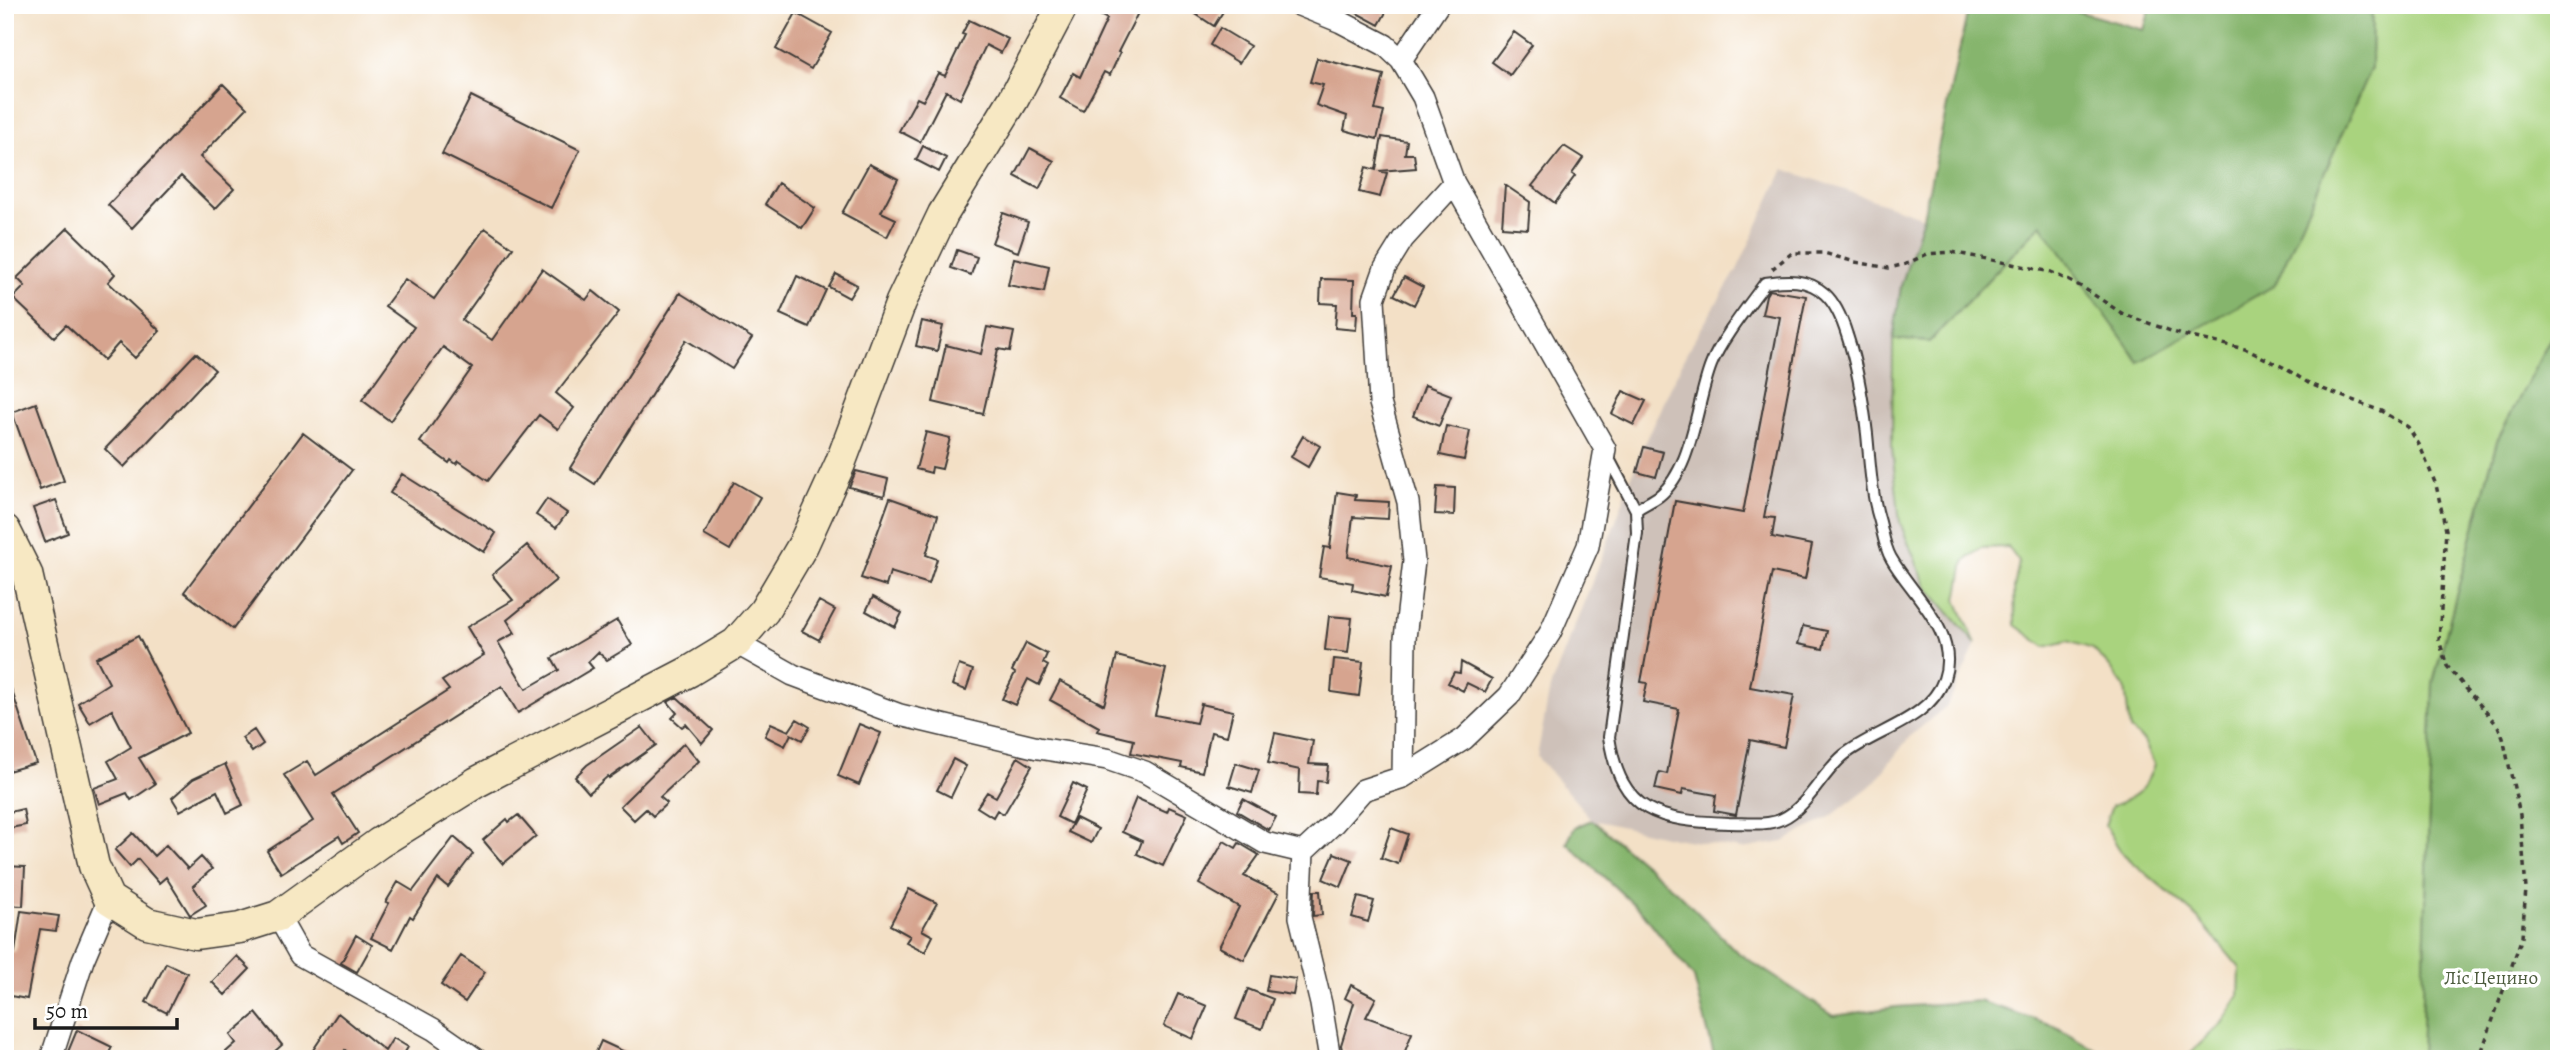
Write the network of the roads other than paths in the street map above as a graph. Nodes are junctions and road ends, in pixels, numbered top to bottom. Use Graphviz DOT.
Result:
graph roads {
  1 [pos="1063,5"];
  2 [pos="1299,5"];
  3 [pos="1437,5"];
  4 [pos="1401,60"];
  5 [pos="1454,183"];
  6 [pos="1605,449"];
  7 [pos="1636,510"];
  8 [pos="5,530"];
  9 [pos="736,643"];
  10 [pos="1403,776"];
  11 [pos="1303,852"];
  12 [pos="109,898"];
  13 [pos="278,916"];
  14 [pos="51,1059"];
  15 [pos="476,1059"];
  16 [pos="1330,1059"];
  1 -- 9 [label="main road"];
  2 -- 4 [label="street"];
  3 -- 4 [label="street"];
  4 -- 5 [label="street"];
  5 -- 6 [label="street"];
  5 -- 10 [label="street"];
  6 -- 7 [label="lane"];
  6 -- 10 [label="street"];
  7 -- 7 [label="lane"];
  8 -- 12 [label="main road"];
  9 -- 11 [label="street"];
  9 -- 13 [label="main road"];
  10 -- 11 [label="street"];
  11 -- 16 [label="street"];
  12 -- 13 [label="main road"];
  12 -- 14 [label="street"];
  13 -- 15 [label="street"];
}
